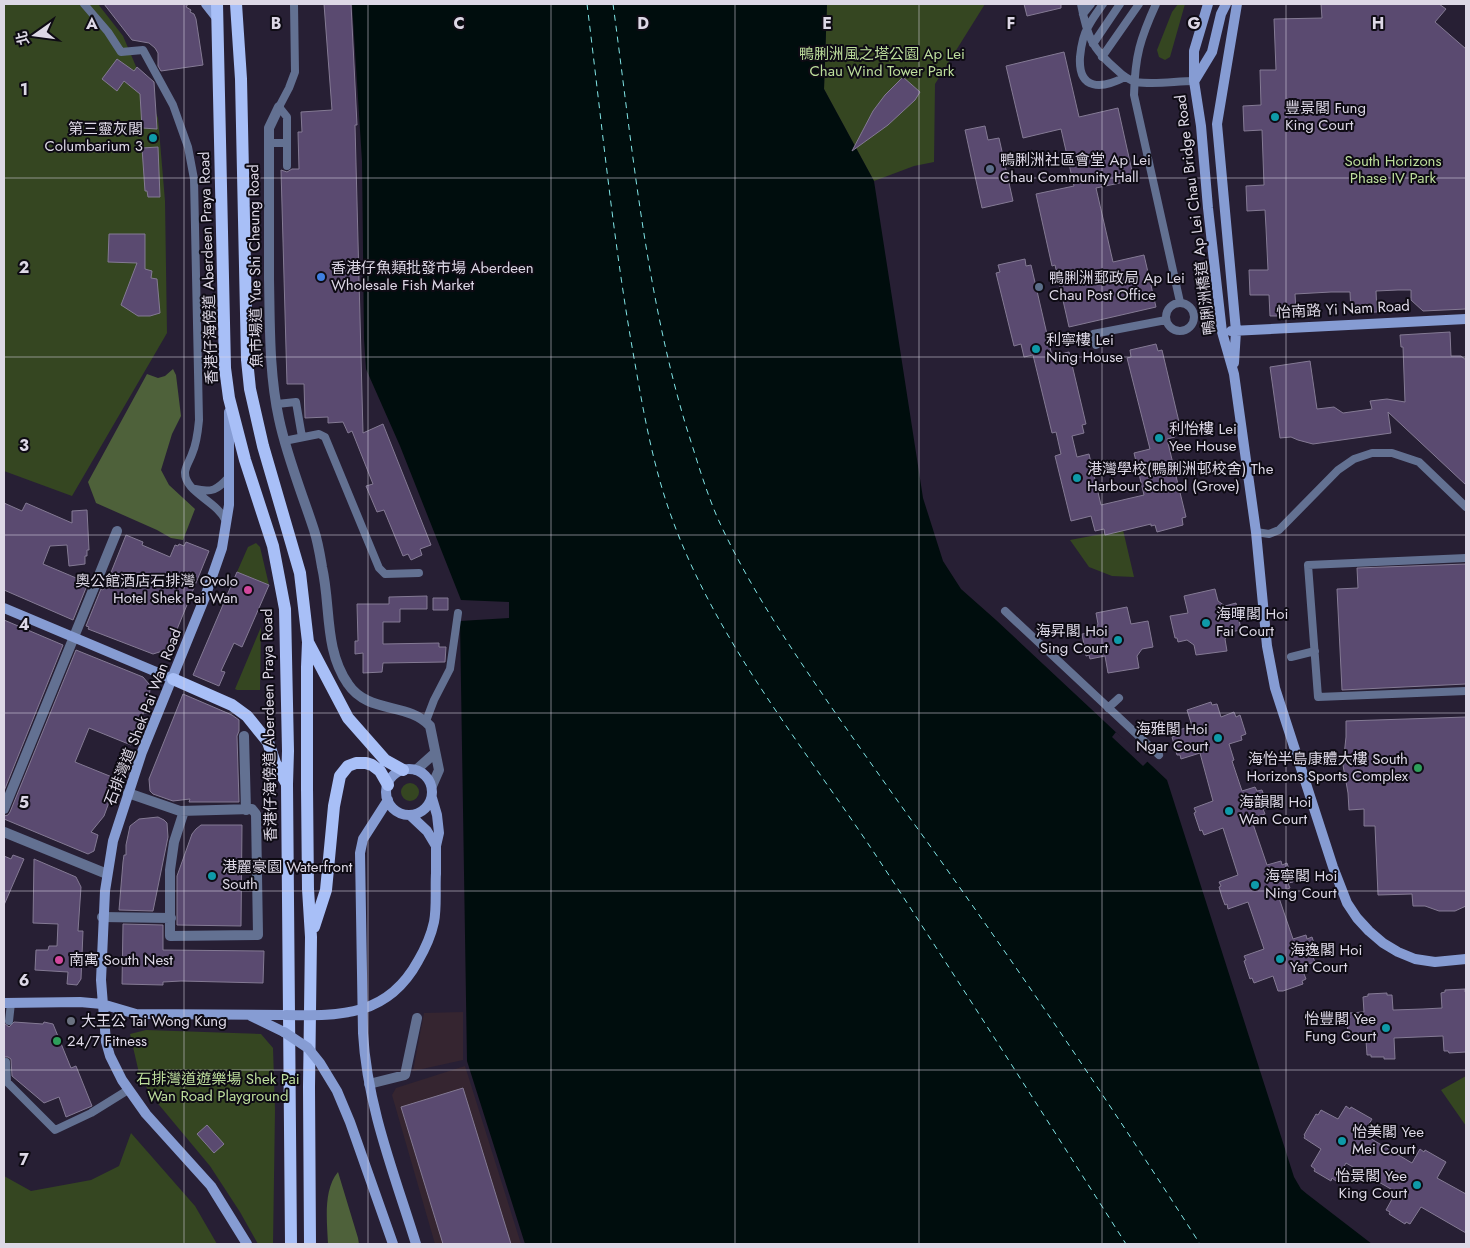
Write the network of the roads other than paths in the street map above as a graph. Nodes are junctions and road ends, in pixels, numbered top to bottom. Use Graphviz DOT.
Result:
graph roads {
  1 [pos="84,4"];
  2 [pos="206,4"];
  3 [pos="217,4"];
  4 [pos="236,4"];
  5 [pos="294,4"];
  6 [pos="1081,4"];
  7 [pos="1091,4"];
  8 [pos="1103,4"];
  9 [pos="1120,4"];
  10 [pos="1139,4"];
  11 [pos="1156,4"];
  12 [pos="1208,4"];
  13 [pos="1226,4"];
  14 [pos="1237,4"];
  15 [pos="1083,14"];
  16 [pos="217,18"];
  17 [pos="1087,28"];
  18 [pos="1093,44"];
  19 [pos="1102,58"];
  20 [pos="1125,77"];
  21 [pos="1194,81"];
  22 [pos="1134,82"];
  23 [pos="279,107"];
  24 [pos="269,143"];
  25 [pos="287,143"];
  26 [pos="287,166"];
  27 [pos="1180,302"];
  28 [pos="1466,319"];
  29 [pos="1166,320"];
  30 [pos="1236,331"];
  31 [pos="1222,332"];
  32 [pos="1096,345"];
  33 [pos="1234,374"];
  34 [pos="229,398"];
  35 [pos="277,404"];
  36 [pos="302,437"];
  37 [pos="284,441"];
  38 [pos="228,477"];
  39 [pos="189,486"];
  40 [pos="1466,507"];
  41 [pos="226,521"];
  42 [pos="117,530"];
  43 [pos="1256,532"];
  44 [pos="1466,558"];
  45 [pos="419,573"];
  46 [pos="4,608"];
  47 [pos="1005,611"];
  48 [pos="458,613"];
  49 [pos="73,637"];
  50 [pos="308,642"];
  51 [pos="1315,652"];
  52 [pos="1291,657"];
  53 [pos="173,679"];
  54 [pos="1466,691"];
  55 [pos="1119,698"];
  56 [pos="1108,708"];
  57 [pos="426,721"];
  58 [pos="244,736"];
  59 [pos="435,753"];
  60 [pos="1159,756"];
  61 [pos="410,770"];
  62 [pos="286,784"];
  63 [pos="388,785"];
  64 [pos="432,786"];
  65 [pos="128,793"];
  66 [pos="432,798"];
  67 [pos="388,800"];
  68 [pos="4,809"];
  69 [pos="246,810"];
  70 [pos="184,811"];
  71 [pos="398,812"];
  72 [pos="410,815"];
  73 [pos="375,821"];
  74 [pos="4,832"];
  75 [pos="436,846"];
  76 [pos="107,874"];
  77 [pos="102,917"];
  78 [pos="170,918"];
  79 [pos="311,938"];
  80 [pos="1466,959"];
  81 [pos="7,1003"];
  82 [pos="102,1004"];
  83 [pos="250,1015"];
  84 [pos="417,1018"];
  85 [pos="9,1021"];
  86 [pos="6,1062"];
  87 [pos="369,1084"];
  88 [pos="128,1090"];
  89 [pos="247,1244"];
  90 [pos="291,1244"];
  91 [pos="310,1244"];
  92 [pos="393,1244"];
  93 [pos="416,1244"];
  1 -- 39 [label="lane"];
  2 -- 16 [label="main road"];
  3 -- 16 [label="main road, 香港仔海傍道 Aberdeen Praya Road"];
  4 -- 50 [label="main road"];
  5 -- 23 [label="lane"];
  6 -- 15 [label="lane"];
  7 -- 15 [label="lane"];
  8 -- 17 [label="lane"];
  9 -- 18 [label="lane"];
  10 -- 19 [label="lane"];
  11 -- 22 [label="lane, 鴨脷洲橋道 Ap Lei Chau Bridge Road"];
  12 -- 21 [label="main road, 鴨脷洲橋道 Ap Lei Chau Bridge Road"];
  13 -- 21 [label="main road"];
  14 -- 30 [label="main road, 鴨脷洲橋道 Ap Lei Chau Bridge Road"];
  15 -- 17 [label="lane"];
  16 -- 34 [label="main road, 香港仔海傍道 Aberdeen Praya Road"];
  17 -- 18 [label="lane"];
  17 -- 20 [label="lane"];
  18 -- 19 [label="lane"];
  19 -- 20 [label="lane"];
  20 -- 22 [label="lane"];
  21 -- 22 [label="lane, 鴨脷洲橋道 Ap Lei Chau Bridge Road"];
  21 -- 31 [label="main road, 鴨脷洲橋道 Ap Lei Chau Bridge Road"];
  22 -- 27 [label="lane, 鴨脷洲橋道 Ap Lei Chau Bridge Road"];
  23 -- 24 [label="street, 魚市場道 Yue Shi Cheung Road"];
  23 -- 25 [label="lane"];
  24 -- 25 [label="lane"];
  24 -- 35 [label="street, 魚市場道 Yue Shi Cheung Road"];
  25 -- 26 [label="lane"];
  27 -- 29 [label="lane"];
  27 -- 29 [label="lane"];
  28 -- 30 [label="main road, 怡南路 Yi Nam Road"];
  29 -- 32 [label="lane"];
  30 -- 31 [label="main road, 怡南路 Yi Nam Road"];
  30 -- 33 [label="main road, 鴨脷洲橋道 Ap Lei Chau Bridge Road"];
  31 -- 33 [label="main road, 鴨脷洲橋道 Ap Lei Chau Bridge Road"];
  33 -- 43 [label="main road, 鴨脷洲橋道 Ap Lei Chau Bridge Road"];
  34 -- 38 [label="main road, 石排灣道 Shek Pai Wan Road"];
  34 -- 62 [label="main road, 香港仔海傍道 Aberdeen Praya Road"];
  35 -- 36 [label="lane"];
  35 -- 37 [label="street, 魚市場道 Yue Shi Cheung Road"];
  36 -- 37 [label="lane"];
  36 -- 45 [label="lane"];
  37 -- 57 [label="street, 魚市場道 Yue Shi Cheung Road"];
  38 -- 39 [label="lane"];
  38 -- 41 [label="main road, 石排灣道 Shek Pai Wan Road"];
  39 -- 41 [label="lane"];
  40 -- 43 [label="lane"];
  41 -- 53 [label="main road, 石排灣道 Shek Pai Wan Road"];
  42 -- 49 [label="street"];
  43 -- 80 [label="main road, 鴨脷洲橋道 Ap Lei Chau Bridge Road"];
  44 -- 51 [label="lane"];
  46 -- 49 [label="main road"];
  47 -- 56 [label="lane"];
  48 -- 57 [label="lane"];
  49 -- 53 [label="main road"];
  49 -- 68 [label="street"];
  50 -- 61 [label="main road"];
  50 -- 79 [label="main road"];
  51 -- 52 [label="lane"];
  51 -- 54 [label="lane"];
  53 -- 62 [label="main road"];
  53 -- 65 [label="main road, 石排灣道 Shek Pai Wan Road"];
  55 -- 56 [label="lane"];
  56 -- 60 [label="lane"];
  57 -- 59 [label="street"];
  58 -- 69 [label="street"];
  59 -- 61 [label="street"];
  59 -- 64 [label="street"];
  61 -- 63 [label="main road"];
  61 -- 64 [label="main road"];
  62 -- 90 [label="main road, 香港仔海傍道 Aberdeen Praya Road"];
  63 -- 67 [label="main road"];
  63 -- 79 [label="main road"];
  64 -- 66 [label="main road"];
  65 -- 70 [label="street"];
  65 -- 76 [label="main road, 石排灣道 Shek Pai Wan Road"];
  66 -- 72 [label="main road"];
  66 -- 75 [label="main road"];
  67 -- 71 [label="main road"];
  67 -- 73 [label="main road"];
  69 -- 70 [label="street"];
  69 -- 78 [label="street"];
  70 -- 78 [label="street"];
  71 -- 72 [label="main road"];
  71 -- 73 [label="main road"];
  72 -- 75 [label="main road"];
  73 -- 87 [label="main road"];
  74 -- 76 [label="street"];
  75 -- 83 [label="main road, bridge"];
  76 -- 77 [label="main road, 石排灣道 Shek Pai Wan Road"];
  77 -- 78 [label="street"];
  77 -- 82 [label="main road, 石排灣道 Shek Pai Wan Road"];
  79 -- 91 [label="main road"];
  81 -- 82 [label="main road"];
  81 -- 85 [label="lane"];
  82 -- 83 [label="main road"];
  82 -- 88 [label="main road, 石排灣道 Shek Pai Wan Road"];
  83 -- 92 [label="main road, bridge"];
  84 -- 87 [label="street"];
  86 -- 88 [label="lane"];
  87 -- 93 [label="main road"];
  88 -- 89 [label="main road, 石排灣道 Shek Pai Wan Road"];
}
